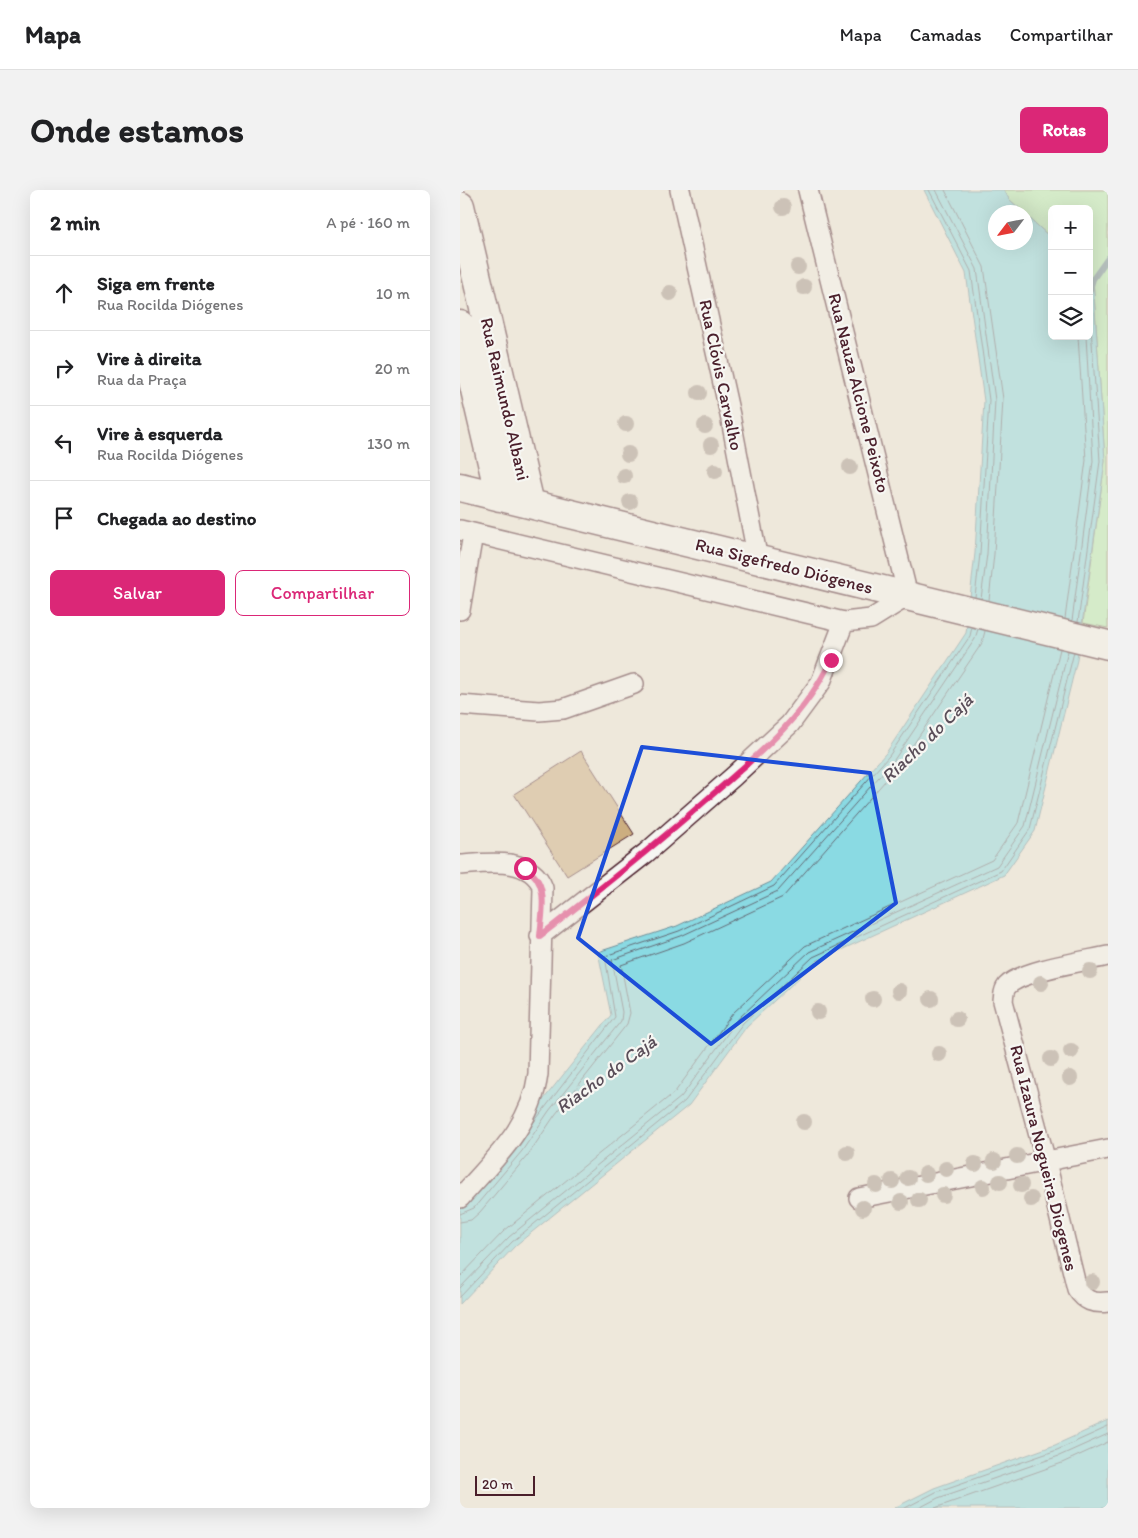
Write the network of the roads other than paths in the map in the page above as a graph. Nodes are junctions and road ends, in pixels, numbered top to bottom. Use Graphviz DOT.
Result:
graph roads {
  1 [pos="680,190"];
  2 [pos="808,190"];
  3 [pos="460,206"];
  4 [pos="460,325"];
  5 [pos="504,396"];
  6 [pos="477,398"];
  7 [pos="460,487"];
  8 [pos="500,497"];
  9 [pos="530,504"];
  10 [pos="466,532"];
  11 [pos="758,560"];
  12 [pos="908,596"];
  13 [pos="461,599"];
  14 [pos="844,622"];
  15 [pos="1107,645"];
  16 [pos="634,684"];
  17 [pos="460,705"];
  18 [pos="460,865"];
  19 [pos="540,936"];
  20 [pos="1108,956"];
  21 [pos="1108,1149"];
  22 [pos="1046,1162"];
  23 [pos="460,1198"];
  24 [pos="859,1198"];
  25 [pos="1107,1302"];
  1 -- 11 [label="street, Rua Clóvis Carvalho"];
  2 -- 12 [label="street, Rua Nauza Alcione Peixoto"];
  3 -- 5 [label="main road, Rua Raimundo Albani"];
  4 -- 6 [label="main road, Rua Raimundo Albani"];
  5 -- 6 [label="main road"];
  5 -- 9 [label="main road, Rua Raimundo Albani"];
  6 -- 8 [label="main road, Rua Raimundo Albani"];
  7 -- 8 [label="main road, Rua Sigefredo Diógenes"];
  8 -- 9 [label="main road, Rua Sigefredo Diógenes"];
  9 -- 11 [label="main road, Rua Sigefredo Diógenes"];
  10 -- 13 [label="street"];
  10 -- 14 [label="street"];
  11 -- 12 [label="main road, Rua Sigefredo Diógenes"];
  12 -- 14 [label="street"];
  12 -- 15 [label="main road, Rua Sigefredo Diógenes"];
  14 -- 19 [label="street"];
  16 -- 17 [label="street"];
  18 -- 19 [label="street"];
  19 -- 23 [label="street"];
  20 -- 22 [label="street, Rua Izaura Nogueira Diogenes"];
  21 -- 22 [label="street"];
  22 -- 24 [label="street"];
  22 -- 25 [label="street, Rua Izaura Nogueira Diogenes"];
}
